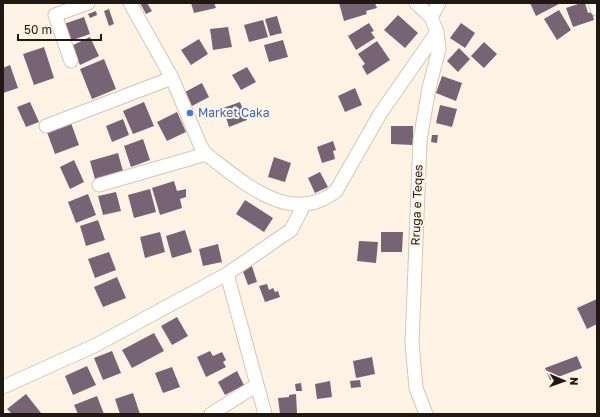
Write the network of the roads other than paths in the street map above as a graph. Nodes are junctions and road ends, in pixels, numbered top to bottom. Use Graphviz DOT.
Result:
graph roads {
  1 [pos="88,3"];
  2 [pos="130,3"];
  3 [pos="416,3"];
  4 [pos="439,3"];
  5 [pos="595,3"];
  6 [pos="597,9"];
  7 [pos="431,17"];
  8 [pos="437,32"];
  9 [pos="70,60"];
  10 [pos="172,78"];
  11 [pos="46,126"];
  12 [pos="206,154"];
  13 [pos="99,185"];
  14 [pos="304,205"];
  15 [pos="227,274"];
  16 [pos="257,385"];
  17 [pos="3,387"];
  18 [pos="211,414"];
  19 [pos="265,414"];
  20 [pos="426,414"];
  1 -- 9 [label="street"];
  2 -- 10 [label="street"];
  3 -- 7 [label="street, Rruga e Teqes"];
  4 -- 7 [label="street"];
  5 -- 6 [label="street"];
  7 -- 8 [label="street, Rruga e Teqes"];
  8 -- 14 [label="street"];
  8 -- 20 [label="street, Rruga e Teqes"];
  10 -- 11 [label="street"];
  10 -- 12 [label="street"];
  12 -- 13 [label="street"];
  12 -- 14 [label="street"];
  14 -- 15 [label="street"];
  15 -- 16 [label="street"];
  15 -- 17 [label="street"];
  16 -- 18 [label="street"];
  16 -- 19 [label="street"];
}
